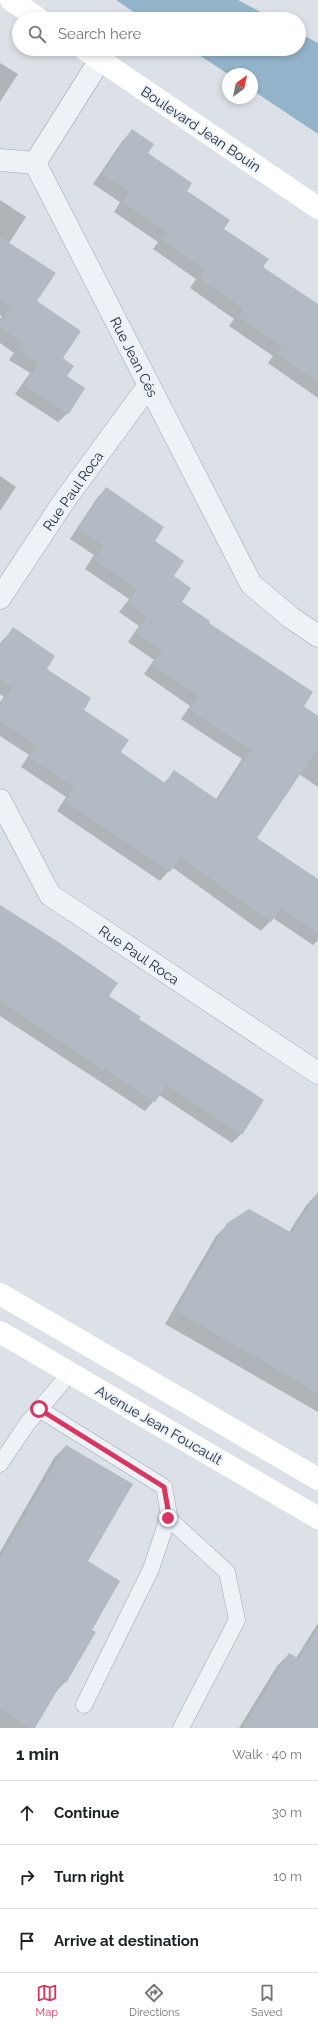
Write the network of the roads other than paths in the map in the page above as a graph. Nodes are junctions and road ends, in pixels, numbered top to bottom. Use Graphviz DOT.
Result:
graph roads {
  1 [pos="11,0"];
  2 [pos="29,12"];
  3 [pos="91,56"];
  4 [pos="95,56"];
  5 [pos="0,160"];
  6 [pos="35,163"];
  7 [pos="318,208"];
  8 [pos="148,385"];
  9 [pos="0,598"];
  10 [pos="318,636"];
  11 [pos="0,800"];
  12 [pos="318,1073"];
  13 [pos="0,1294"];
  14 [pos="0,1332"];
  15 [pos="70,1373"];
  16 [pos="39,1409"];
  17 [pos="0,1464"];
  18 [pos="318,1479"];
  19 [pos="168,1518"];
  20 [pos="318,1518"];
  21 [pos="84,1706"];
  22 [pos="181,1728"];
  1 -- 2 [label="main road"];
  3 -- 6 [label="street"];
  4 -- 7 [label="main road, Boulevard Jean Bouin"];
  5 -- 6 [label="street"];
  6 -- 8 [label="street, Rue Jean Cés"];
  8 -- 9 [label="street, Rue Paul Roca"];
  8 -- 10 [label="street, Rue Jean Cés"];
  11 -- 12 [label="street, Rue Paul Roca"];
  13 -- 18 [label="main road"];
  14 -- 15 [label="main road, Avenue Jean Foucault"];
  15 -- 16 [label="lane"];
  15 -- 20 [label="main road, Avenue Jean Foucault"];
  16 -- 17 [label="lane"];
  16 -- 19 [label="lane"];
  19 -- 21 [label="lane"];
  19 -- 22 [label="lane"];
}
